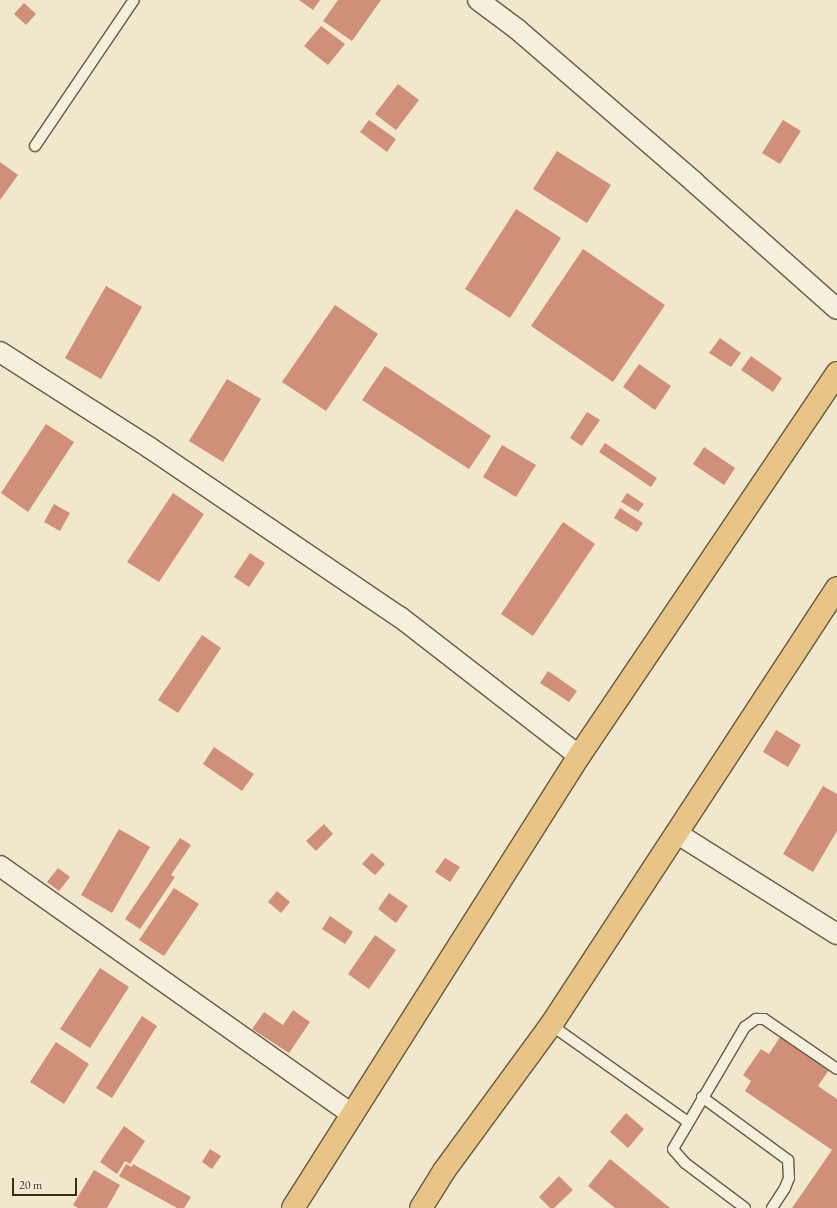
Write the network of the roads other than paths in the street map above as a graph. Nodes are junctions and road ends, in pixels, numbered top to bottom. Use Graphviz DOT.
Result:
graph roads {
  1 [pos="134,0"];
  2 [pos="478,0"];
  3 [pos="35,146"];
  4 [pos="837,309"];
  5 [pos="0,352"];
  6 [pos="837,373"];
  7 [pos="837,588"];
  8 [pos="579,756"];
  9 [pos="678,834"];
  10 [pos="0,866"];
  11 [pos="837,934"];
  12 [pos="551,1025"];
  13 [pos="837,1069"];
  14 [pos="702,1098"];
  15 [pos="353,1115"];
  16 [pos="688,1122"];
  17 [pos="293,1208"];
  18 [pos="421,1208"];
  19 [pos="745,1208"];
  20 [pos="772,1208"];
  1 -- 3 [label="lane"];
  2 -- 4 [label="street"];
  5 -- 8 [label="street"];
  6 -- 8 [label="highway"];
  7 -- 9 [label="highway"];
  8 -- 15 [label="highway"];
  9 -- 11 [label="street"];
  9 -- 12 [label="highway"];
  10 -- 15 [label="street"];
  12 -- 16 [label="lane"];
  12 -- 18 [label="highway"];
  13 -- 14 [label="lane"];
  14 -- 16 [label="lane"];
  14 -- 20 [label="lane"];
  15 -- 17 [label="highway"];
  16 -- 19 [label="lane"];
}
